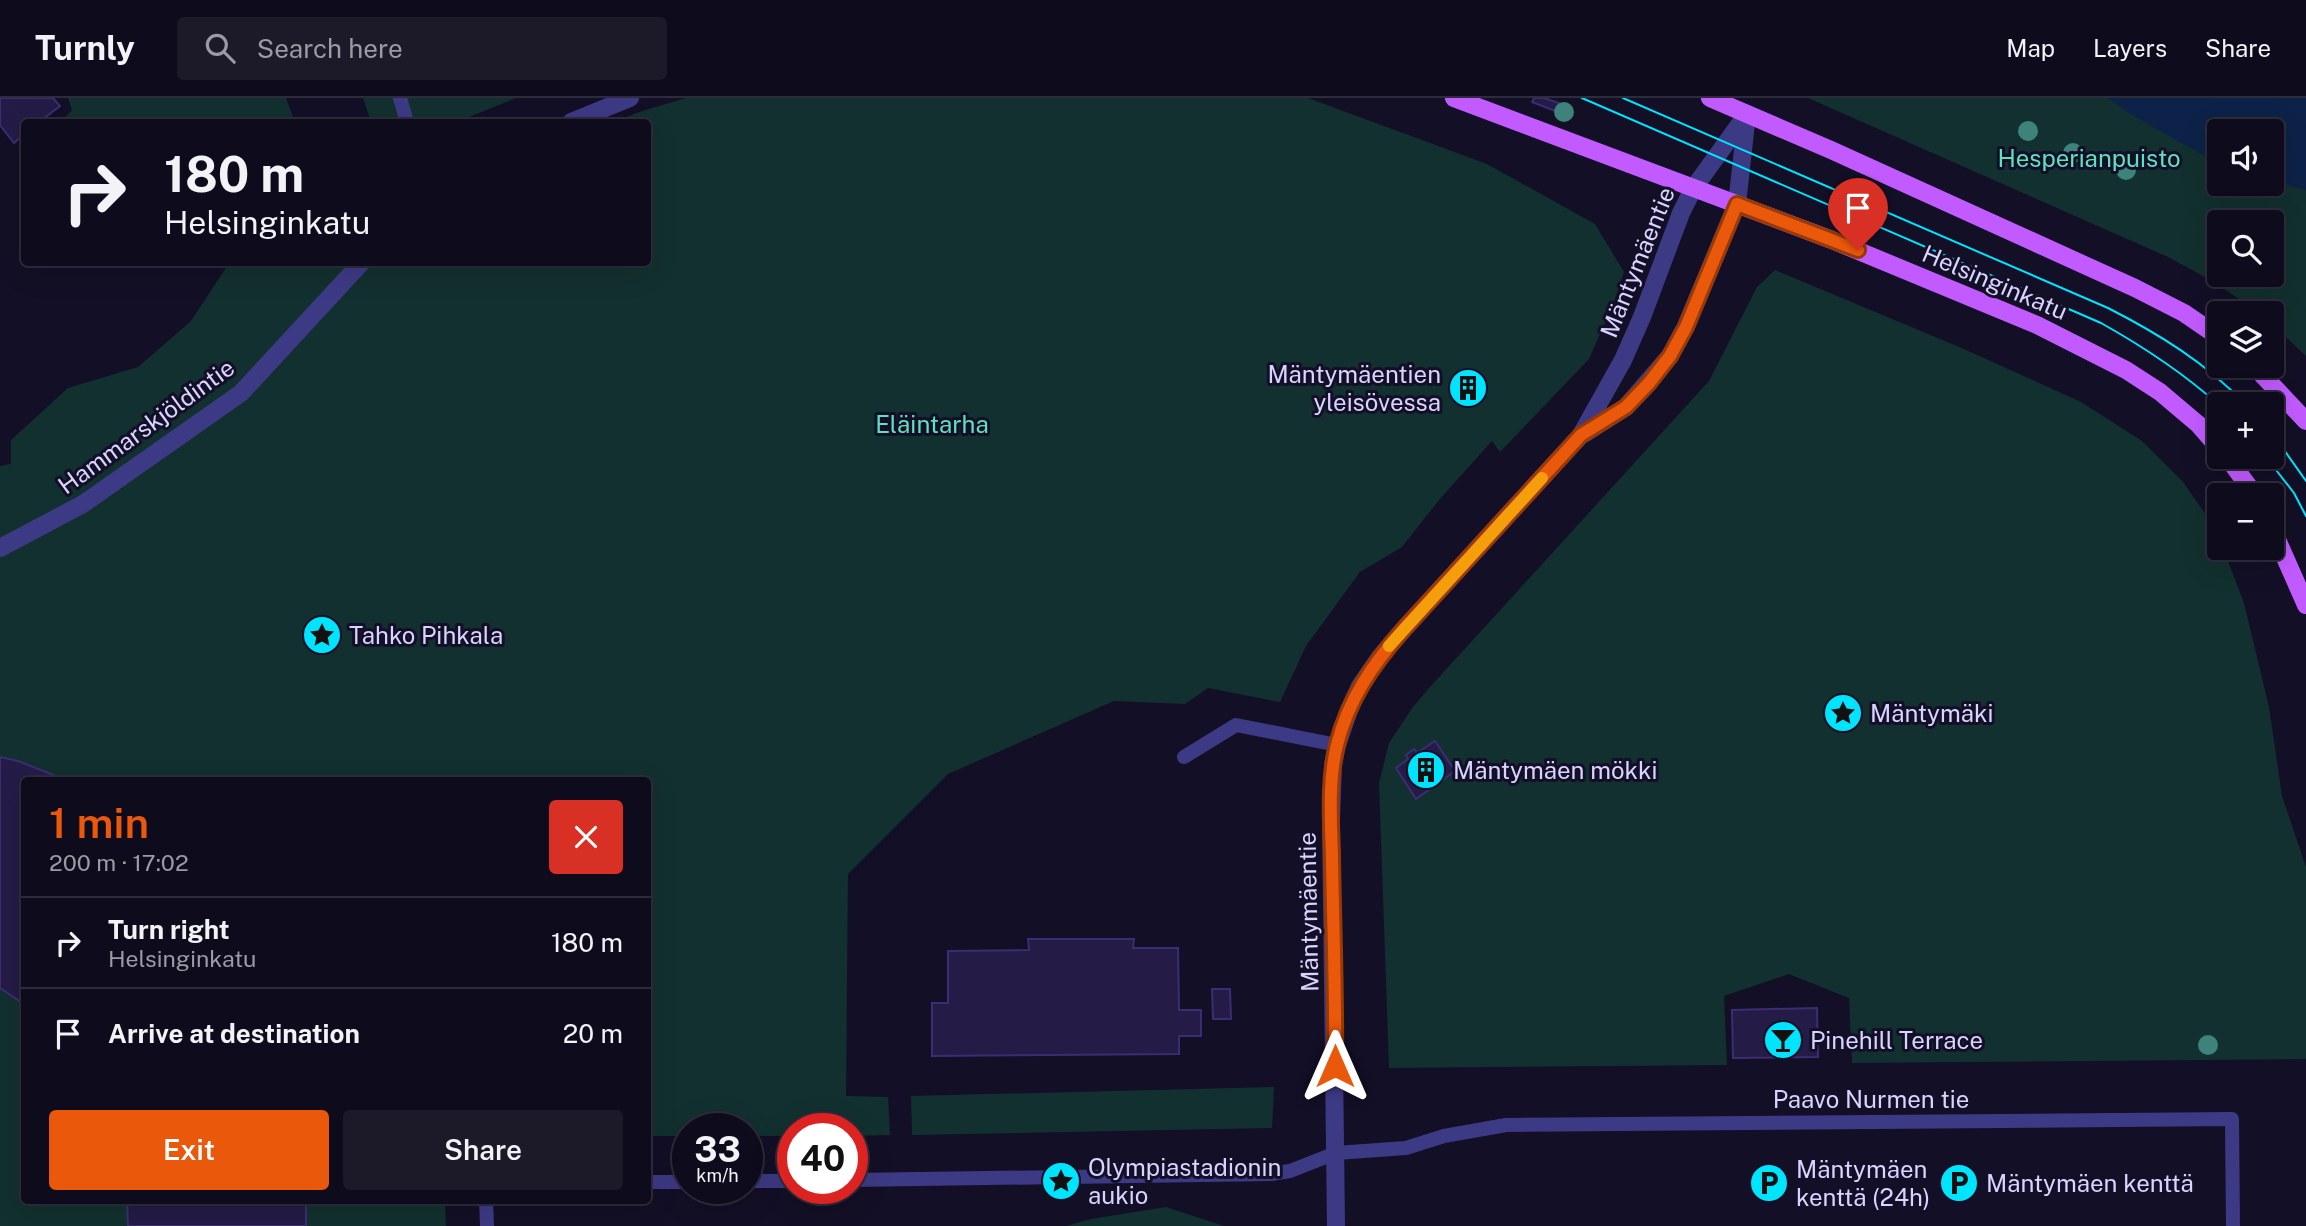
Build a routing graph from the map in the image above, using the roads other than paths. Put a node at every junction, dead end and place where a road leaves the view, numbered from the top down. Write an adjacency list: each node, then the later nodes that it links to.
1 (400, 98): 6 (lane)
2 (630, 98): 7 (street)
3 (1454, 98): 8 (main road, Helsinginkatu)
4 (1710, 98): 5 (main road, Helsinginkatu)
5 (1747, 114): 8 (street, Mäntymäentie); 9 (street, Mäntymäentie); 11 (main road, Helsinginkatu)
6 (406, 119)
7 (578, 119)
8 (1693, 189): 9 (main road, Helsinginkatu); 15 (street, Mäntymäentie)
9 (1737, 204): 14 (main road, Helsinginkatu); 15 (street, Mäntymäentie)
10 (358, 266): 16 (street, Hammarskjöldintie)
11 (2207, 329)
12 (2265, 378): 13 (main road)
13 (2306, 421)
14 (2207, 434)
15 (1581, 435): 19 (street, Mäntymäentie)
16 (0, 548)
17 (2284, 555): 18 (main road)
18 (2306, 605)
19 (1337, 745): 20 (lane); 21 (street, Mäntymäentie)
20 (1184, 757)
21 (1336, 1153): 22 (lane, Paavo Nurmen tie); 27 (street, Mäntymäentie); 28 (lane, Paavo Nurmen tie)
22 (868, 1180)
23 (651, 1182): 24 (lane)
24 (672, 1182)
25 (486, 1204): 26 (lane)
26 (487, 1226)
27 (1336, 1226)
28 (2233, 1226)

